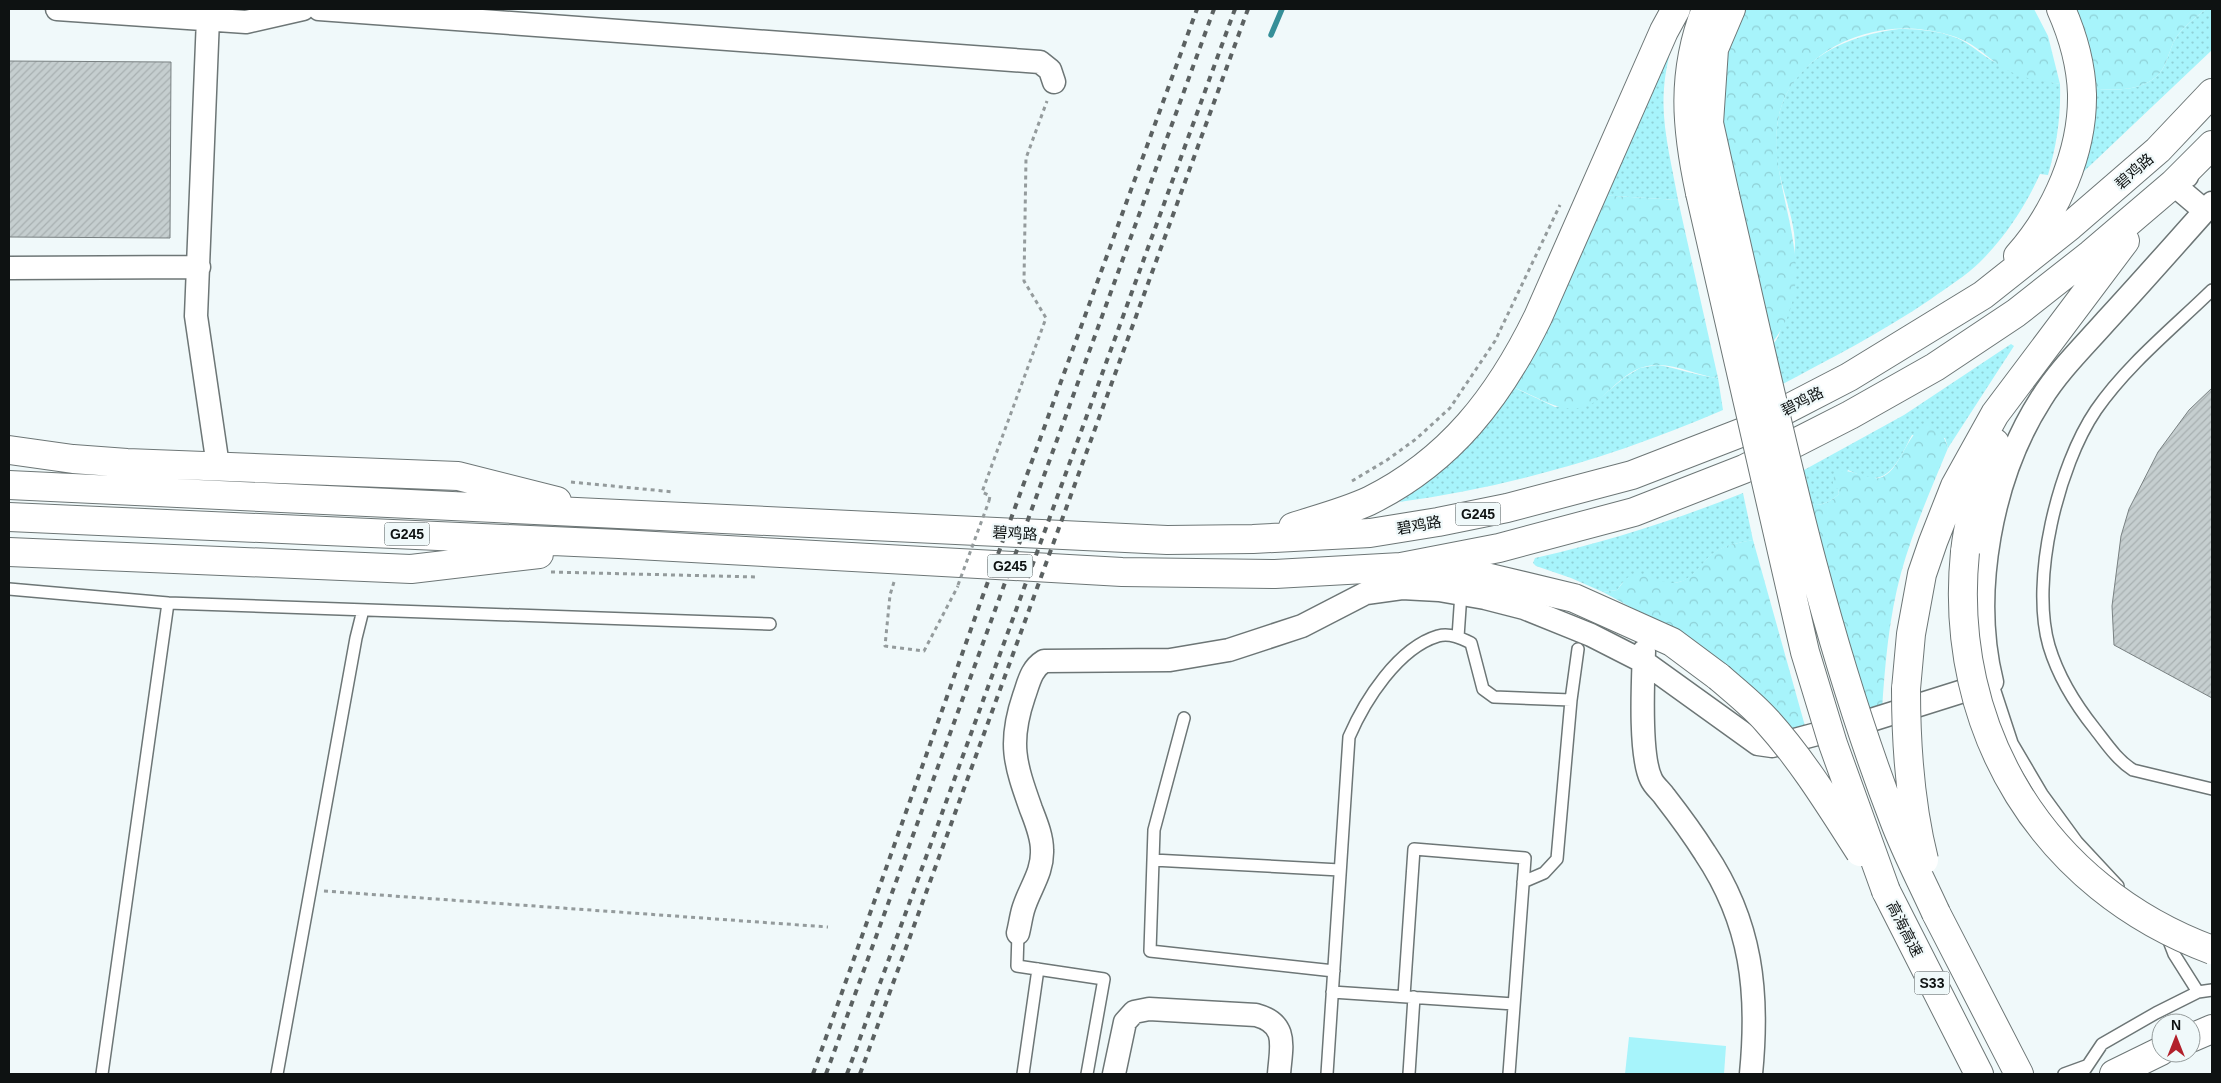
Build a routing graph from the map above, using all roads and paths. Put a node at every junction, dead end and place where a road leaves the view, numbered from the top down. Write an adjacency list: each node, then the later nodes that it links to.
1 (56, 9): 8 (street)
2 (303, 9): 8 (street)
3 (319, 9): 9 (street)
4 (1676, 9): 15 (highway)
5 (1706, 9): 14 (highway)
6 (1731, 9): 14 (highway)
7 (2061, 9): 20 (highway)
8 (208, 18): 17 (street)
9 (1054, 82): 32 (path, bridge)
10 (2212, 93): 20 (highway, 碧鸡路 / G245)
11 (2212, 145): 13 (highway, G245)
12 (2212, 163): 13 (street)
13 (2173, 184): 16 (street); 21 (highway); 31 (highway, G245)
14 (1712, 194): 52 (highway, bridge); 53 (highway, bridge)
15 (1572, 206): 24 (path); 28 (highway)
16 (2209, 207): 42 (street)
17 (199, 267): 18 (street); 23 (street)
18 (9, 268)
19 (2212, 290): 47 (lane)
20 (1983, 295): 28 (highway, 碧鸡路 / G245)
21 (2043, 350): 53 (highway, bridge); 56 (highway, bridge)
22 (9, 450): 23 (highway)
23 (218, 466): 26 (highway)
24 (1348, 484)
25 (9, 485): 26 (highway, G245)
26 (620, 516): 28 (highway, 碧鸡路 / G245)
27 (9, 517): 29 (highway, G245)
28 (1249, 539)
29 (619, 544): 30 (highway); 31 (highway, G245)
30 (9, 552)
31 (1401, 567): 38 (highway)
32 (895, 578)
33 (9, 589): 35 (lane)
34 (1461, 593): 39 (lane); 41 (street); 55 (street)
35 (168, 603): 36 (lane); 66 (lane)
36 (363, 610): 37 (lane); 51 (lane)
37 (770, 624)
38 (1645, 630): 41 (street); 52 (highway, bridge)
39 (1458, 637): 43 (lane); 49 (lane)
40 (1578, 649): 43 (lane)
41 (1644, 662): 46 (street); 75 (street)
42 (1992, 682): 45 (street); 61 (lane)
43 (1571, 700): 50 (lane)
44 (1184, 718): 48 (lane)
45 (1868, 721)
46 (1818, 734)
47 (2212, 789)
48 (1153, 860): 49 (lane); 58 (lane)
49 (1340, 870): 58 (lane)
50 (1523, 882): 62 (lane); 63 (lane)
51 (310, 890): 54 (path); 67 (lane)
52 (1886, 891): 76 (highway, 高海高速 / S33)
53 (1936, 913): 77 (highway, S33)
54 (828, 927)
55 (1018, 933): 57 (lane)
56 (2212, 950)
57 (1038, 969): 68 (lane); 69 (lane)
58 (1334, 971): 60 (lane)
59 (2212, 990): 61 (lane)
60 (1332, 992): 62 (lane); 72 (lane)
61 (2198, 992): 65 (lane)
62 (1409, 997): 63 (lane); 73 (lane)
63 (1514, 1004): 74 (lane)
64 (2151, 1056): 79 (highway)
65 (2084, 1070): 78 (lane)
66 (102, 1074)
67 (277, 1074)
68 (1023, 1074)
69 (1087, 1074)
70 (1114, 1074): 71 (street)
71 (1279, 1074)
72 (1327, 1074)
73 (1409, 1074)
74 (1509, 1074)
75 (1751, 1074)
76 (1979, 1074)
77 (2019, 1074)
78 (2064, 1074)
79 (2114, 1074)

